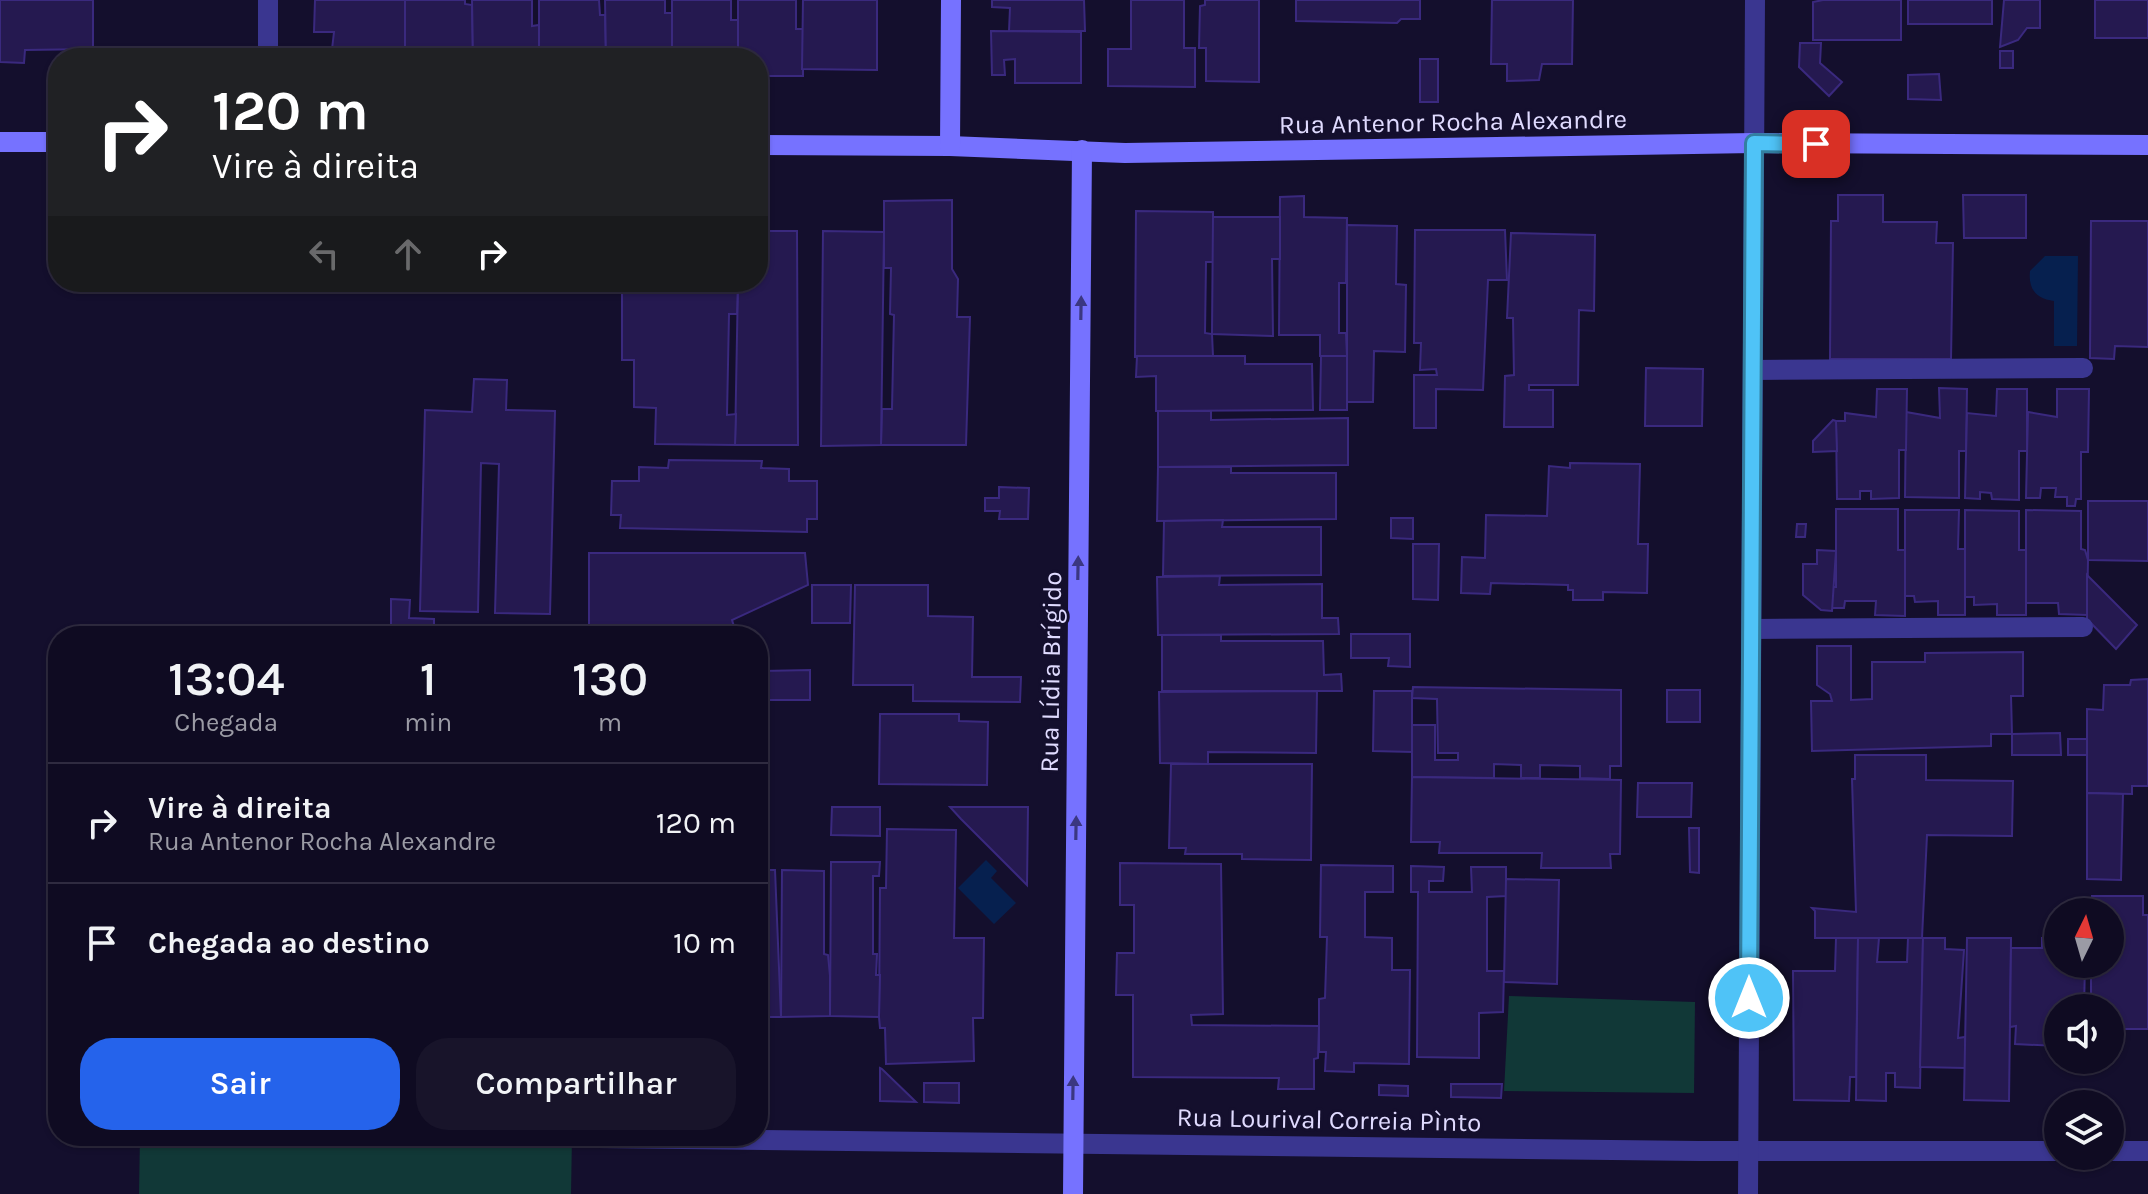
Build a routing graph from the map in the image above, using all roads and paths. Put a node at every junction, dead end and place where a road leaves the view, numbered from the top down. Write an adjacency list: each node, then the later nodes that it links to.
1 (268, 0): 4 (street)
2 (951, 0): 10 (street)
3 (1755, 0): 7 (street)
4 (268, 48)
5 (0, 142): 6 (street)
6 (48, 142)
7 (1754, 143): 9 (street, Rua Antenor Rocha Alexandre); 11 (street, Rua Antenor Rocha Alexandre); 13 (street)
8 (768, 145): 10 (street, Rua Antenor Rocha Alexandre)
9 (2148, 145)
10 (950, 146): 11 (street, Rua Antenor Rocha Alexandre)
11 (1082, 150): 17 (street, Rua Lídia Brígido, one-way to 11)
12 (2083, 368): 13 (street)
13 (1753, 370): 15 (street)
14 (2083, 627): 15 (street)
15 (1752, 629): 21 (street)
16 (768, 1140): 17 (street, Rua Lourival Correia Pìnto)
17 (1073, 1143): 21 (street, Rua Lourival Correia Pìnto); 22 (street, Rua Lídia Brígido)
18 (2044, 1151): 21 (street, Rua Lourival Correia Pìnto)
19 (2124, 1151): 20 (street)
20 (2148, 1151)
21 (1748, 1152): 23 (street)
22 (1073, 1194)
23 (1748, 1194)

